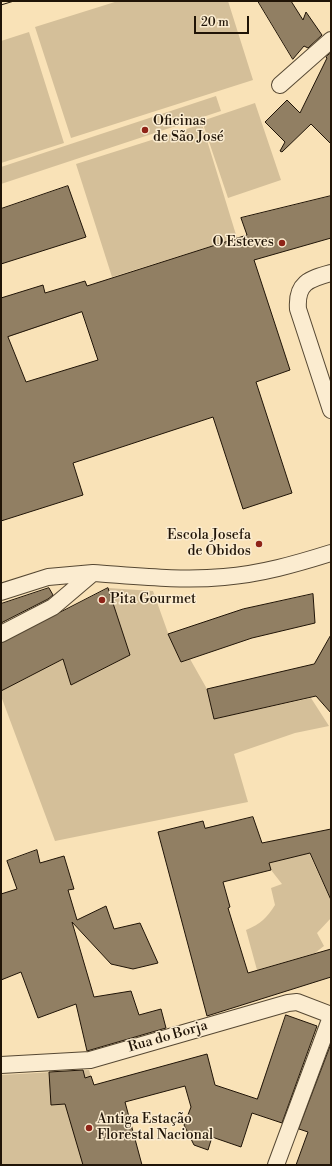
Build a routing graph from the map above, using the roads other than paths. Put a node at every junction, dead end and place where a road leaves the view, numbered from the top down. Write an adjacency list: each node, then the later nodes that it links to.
1 (331, 40): 2 (street)
2 (280, 85)
3 (331, 272): 4 (street)
4 (331, 410)
5 (331, 553): 6 (street)
6 (94, 573): 7 (street); 8 (street)
7 (1, 592)
8 (1, 634)
9 (331, 1016): 10 (street, Rua do Borja); 11 (street)
10 (1, 1065)
11 (276, 1165)

